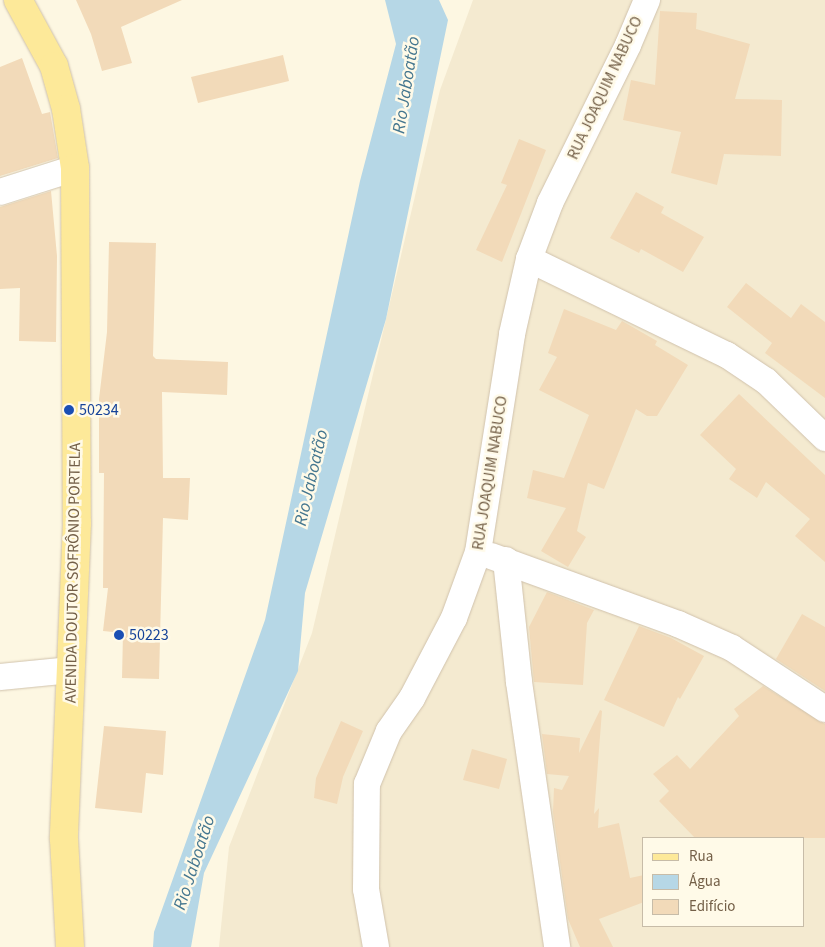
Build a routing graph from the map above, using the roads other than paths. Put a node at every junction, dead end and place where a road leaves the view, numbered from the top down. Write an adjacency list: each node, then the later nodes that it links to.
1 (18, 0): 3 (main road, AVENIDA DOUTOR SOFRÔNIO PORTELA)
2 (646, 0): 5 (street, RUA JOAQUIM NABUCO)
3 (75, 168): 4 (street); 9 (main road, AVENIDA DOUTOR SOFRÔNIO PORTELA)
4 (0, 192)
5 (529, 260): 6 (street); 7 (street, RUA JOAQUIM NABUCO)
6 (825, 438)
7 (478, 552): 8 (street); 13 (street, RUA JOAQUIM NABUCO)
8 (506, 560): 11 (street); 14 (street)
9 (71, 670): 10 (street); 12 (main road, AVENIDA DOUTOR SOFRÔNIO PORTELA)
10 (0, 678)
11 (825, 709)
12 (70, 947)
13 (376, 947)
14 (557, 947)

